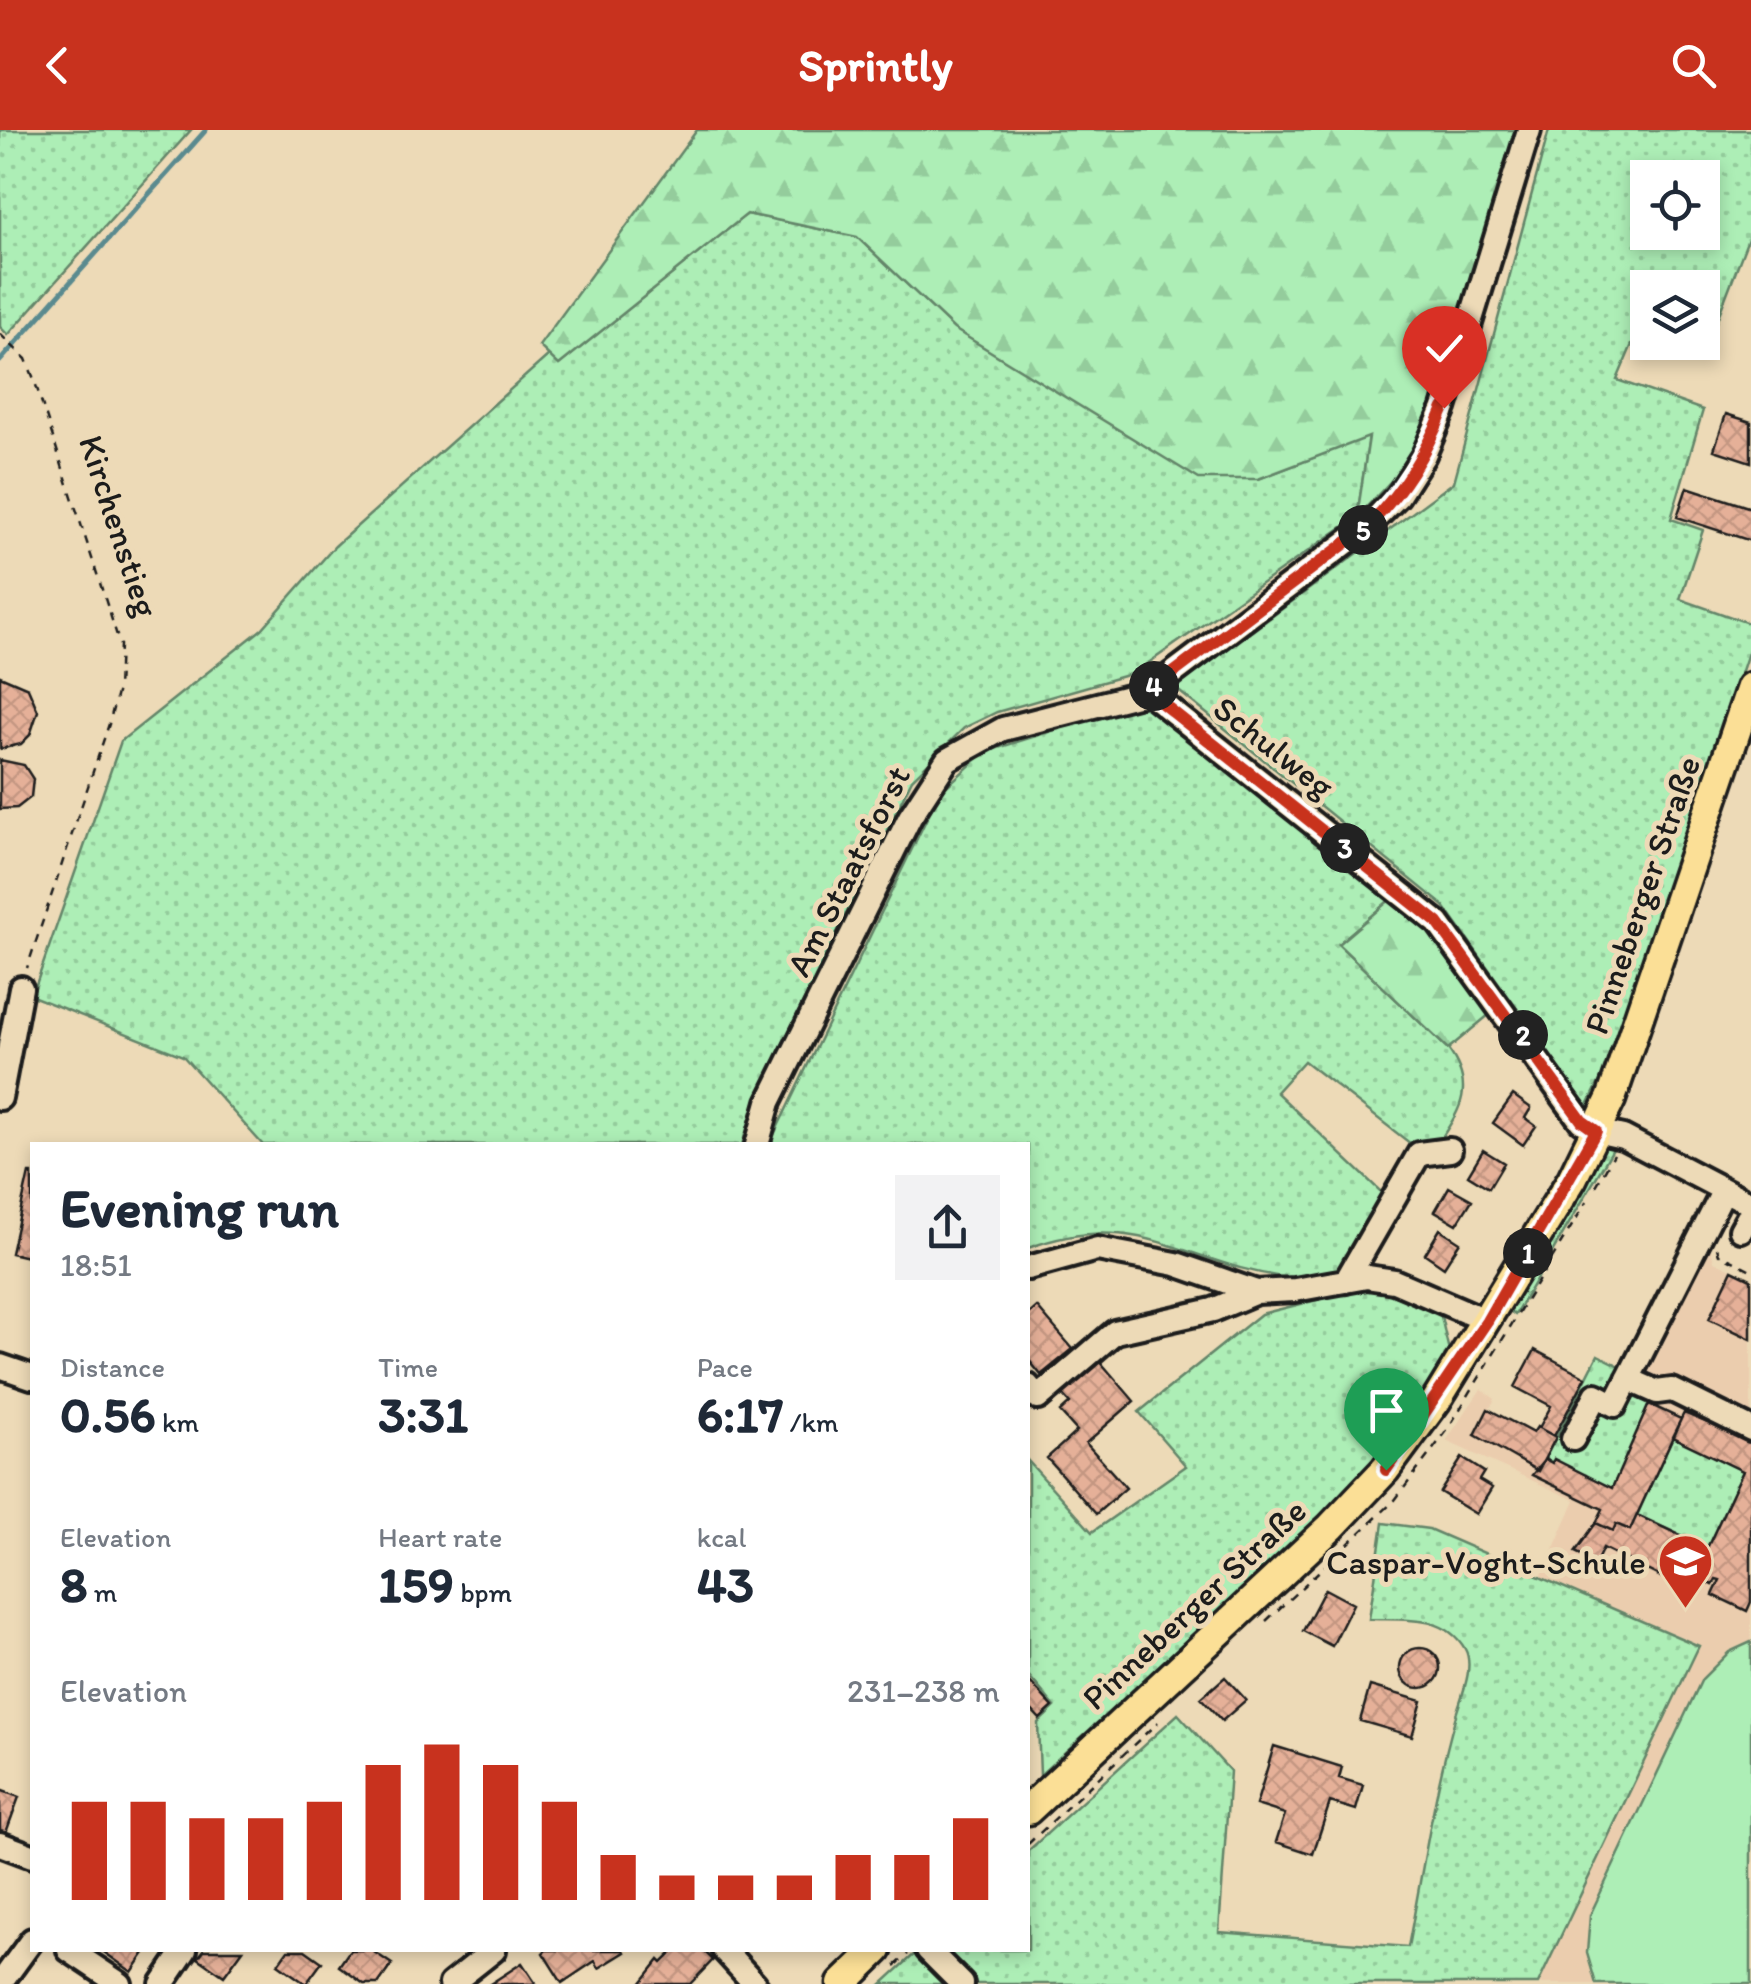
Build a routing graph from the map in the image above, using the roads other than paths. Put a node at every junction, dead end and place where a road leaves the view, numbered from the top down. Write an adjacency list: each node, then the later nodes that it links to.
1 (1528, 130): 3 (street, Am Staatsforst)
2 (1751, 687): 6 (main road, Pinneberger Straße)
3 (1148, 692): 6 (street, Schulweg); 7 (street, Am Staatsforst)
4 (21, 988): 5 (street)
5 (0, 1098)
6 (1596, 1131): 9 (street, Schulweg); 14 (main road, Pinneberger Straße)
7 (757, 1142)
8 (1450, 1150): 12 (street)
9 (1724, 1190): 10 (street, Schulweg); 17 (street)
10 (1751, 1204)
11 (1030, 1267): 13 (street)
12 (1346, 1282): 13 (street); 14 (street)
13 (1256, 1292): 18 (street)
14 (1487, 1321): 21 (main road, Pinneberger Straße)
15 (0, 1366): 16 (street)
16 (30, 1377)
17 (1628, 1380): 19 (street); 20 (street)
18 (1030, 1388)
19 (1751, 1429)
20 (1573, 1439)
21 (1030, 1808)
22 (0, 1844): 23 (street)
23 (30, 1855)
24 (30, 1941): 31 (street)
25 (73, 1952): 33 (street)
26 (184, 1952): 34 (street)
27 (491, 1952): 35 (street)
28 (726, 1952): 36 (street)
29 (875, 1952): 37 (main road)
30 (930, 1952): 38 (street)
31 (9, 1957): 32 (street)
32 (0, 1984)
33 (120, 1984)
34 (162, 1984)
35 (451, 1984)
36 (755, 1984)
37 (842, 1984)
38 (962, 1984)

